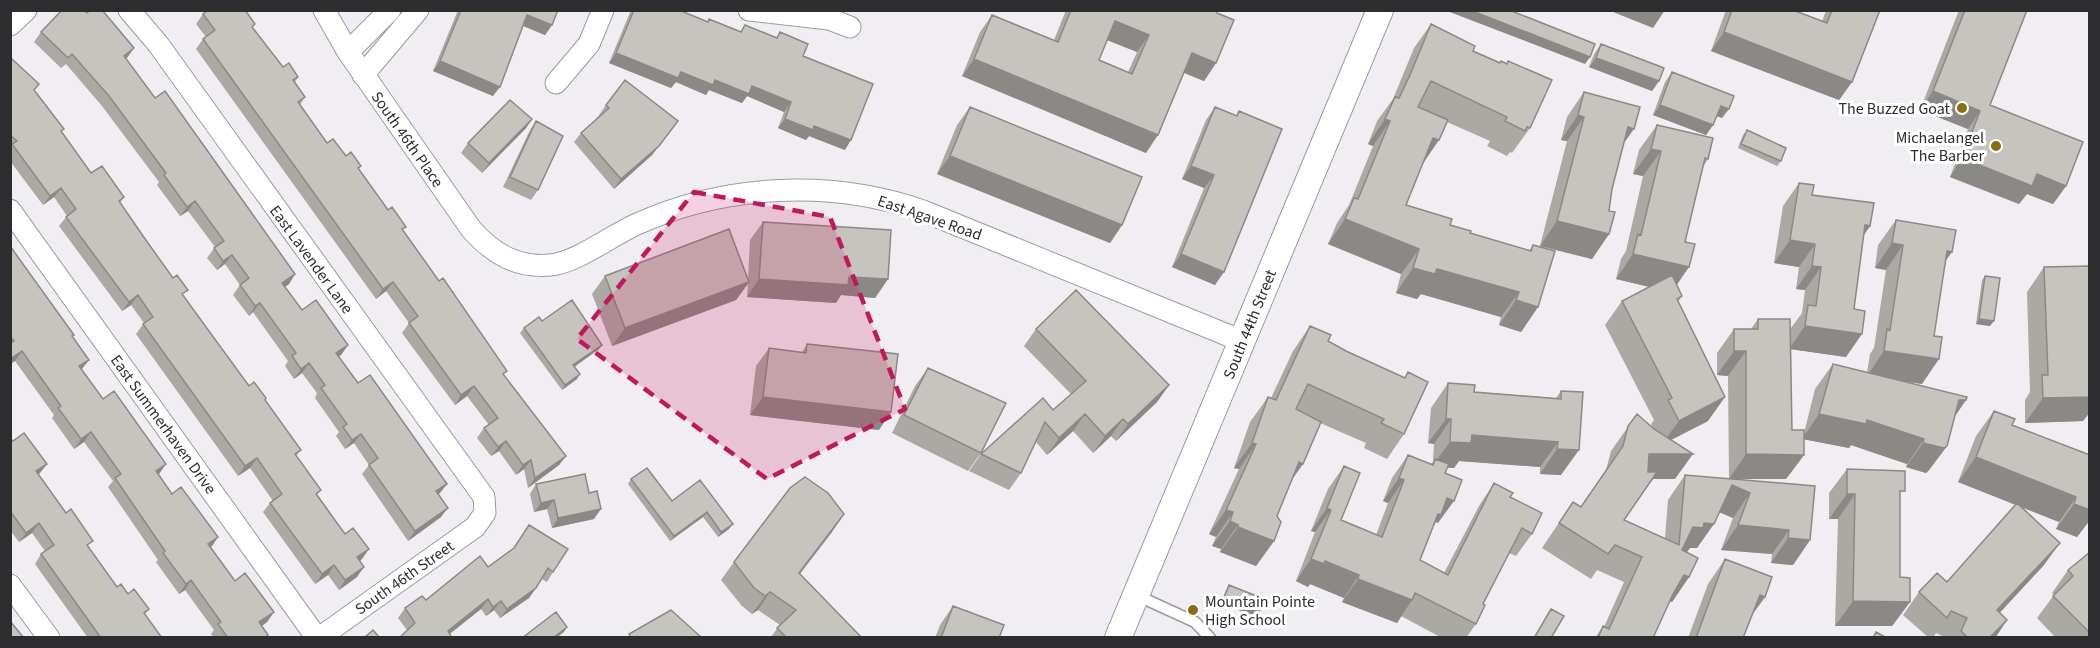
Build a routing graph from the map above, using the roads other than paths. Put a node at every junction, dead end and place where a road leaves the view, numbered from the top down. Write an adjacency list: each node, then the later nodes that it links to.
1 (26, 10): 9 (street)
2 (129, 10): 17 (street, East Lavender Lane)
3 (324, 10): 11 (street, South 46th Place)
4 (390, 10): 11 (street)
5 (418, 10): 12 (street)
6 (603, 10): 13 (street)
7 (749, 10): 10 (street)
8 (1380, 10): 16 (street, South 44th Street)
9 (10, 25)
10 (850, 27)
11 (348, 52): 12 (street, South 46th Place)
12 (363, 75): 15 (street, South 46th Place)
13 (556, 83)
14 (10, 210): 21 (street, East Summerhaven Drive)
15 (505, 258): 16 (street, East Agave Road)
16 (1242, 341): 19 (street, South 44th Street)
17 (485, 513): 21 (street, South 46th Street)
18 (10, 585): 20 (street)
19 (1135, 595): 22 (street, South 44th Street); 23 (lane)
20 (49, 638)
21 (318, 638)
22 (1118, 638)
23 (1210, 638)

